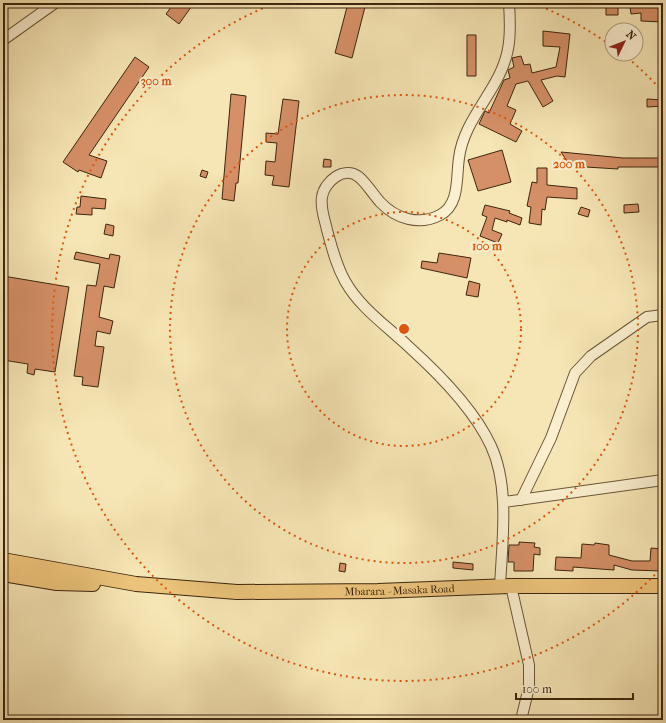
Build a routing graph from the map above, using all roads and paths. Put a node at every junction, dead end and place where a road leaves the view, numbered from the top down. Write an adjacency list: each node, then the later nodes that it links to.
1 (54, 3): 3 (street)
2 (509, 3): 7 (street)
3 (3, 40)
4 (663, 315): 6 (street)
5 (663, 480): 6 (street)
6 (521, 500): 7 (street)
7 (504, 502): 11 (street)
8 (3, 560): 10 (highway, Mbarara - Masaka Road)
9 (3, 574): 10 (highway, Mbarara - Masaka Road)
10 (136, 584): 11 (highway, Mbarara - Masaka Road)
11 (506, 586): 12 (highway, Mbarara - Masaka Road); 13 (street)
12 (663, 586)
13 (521, 720)

